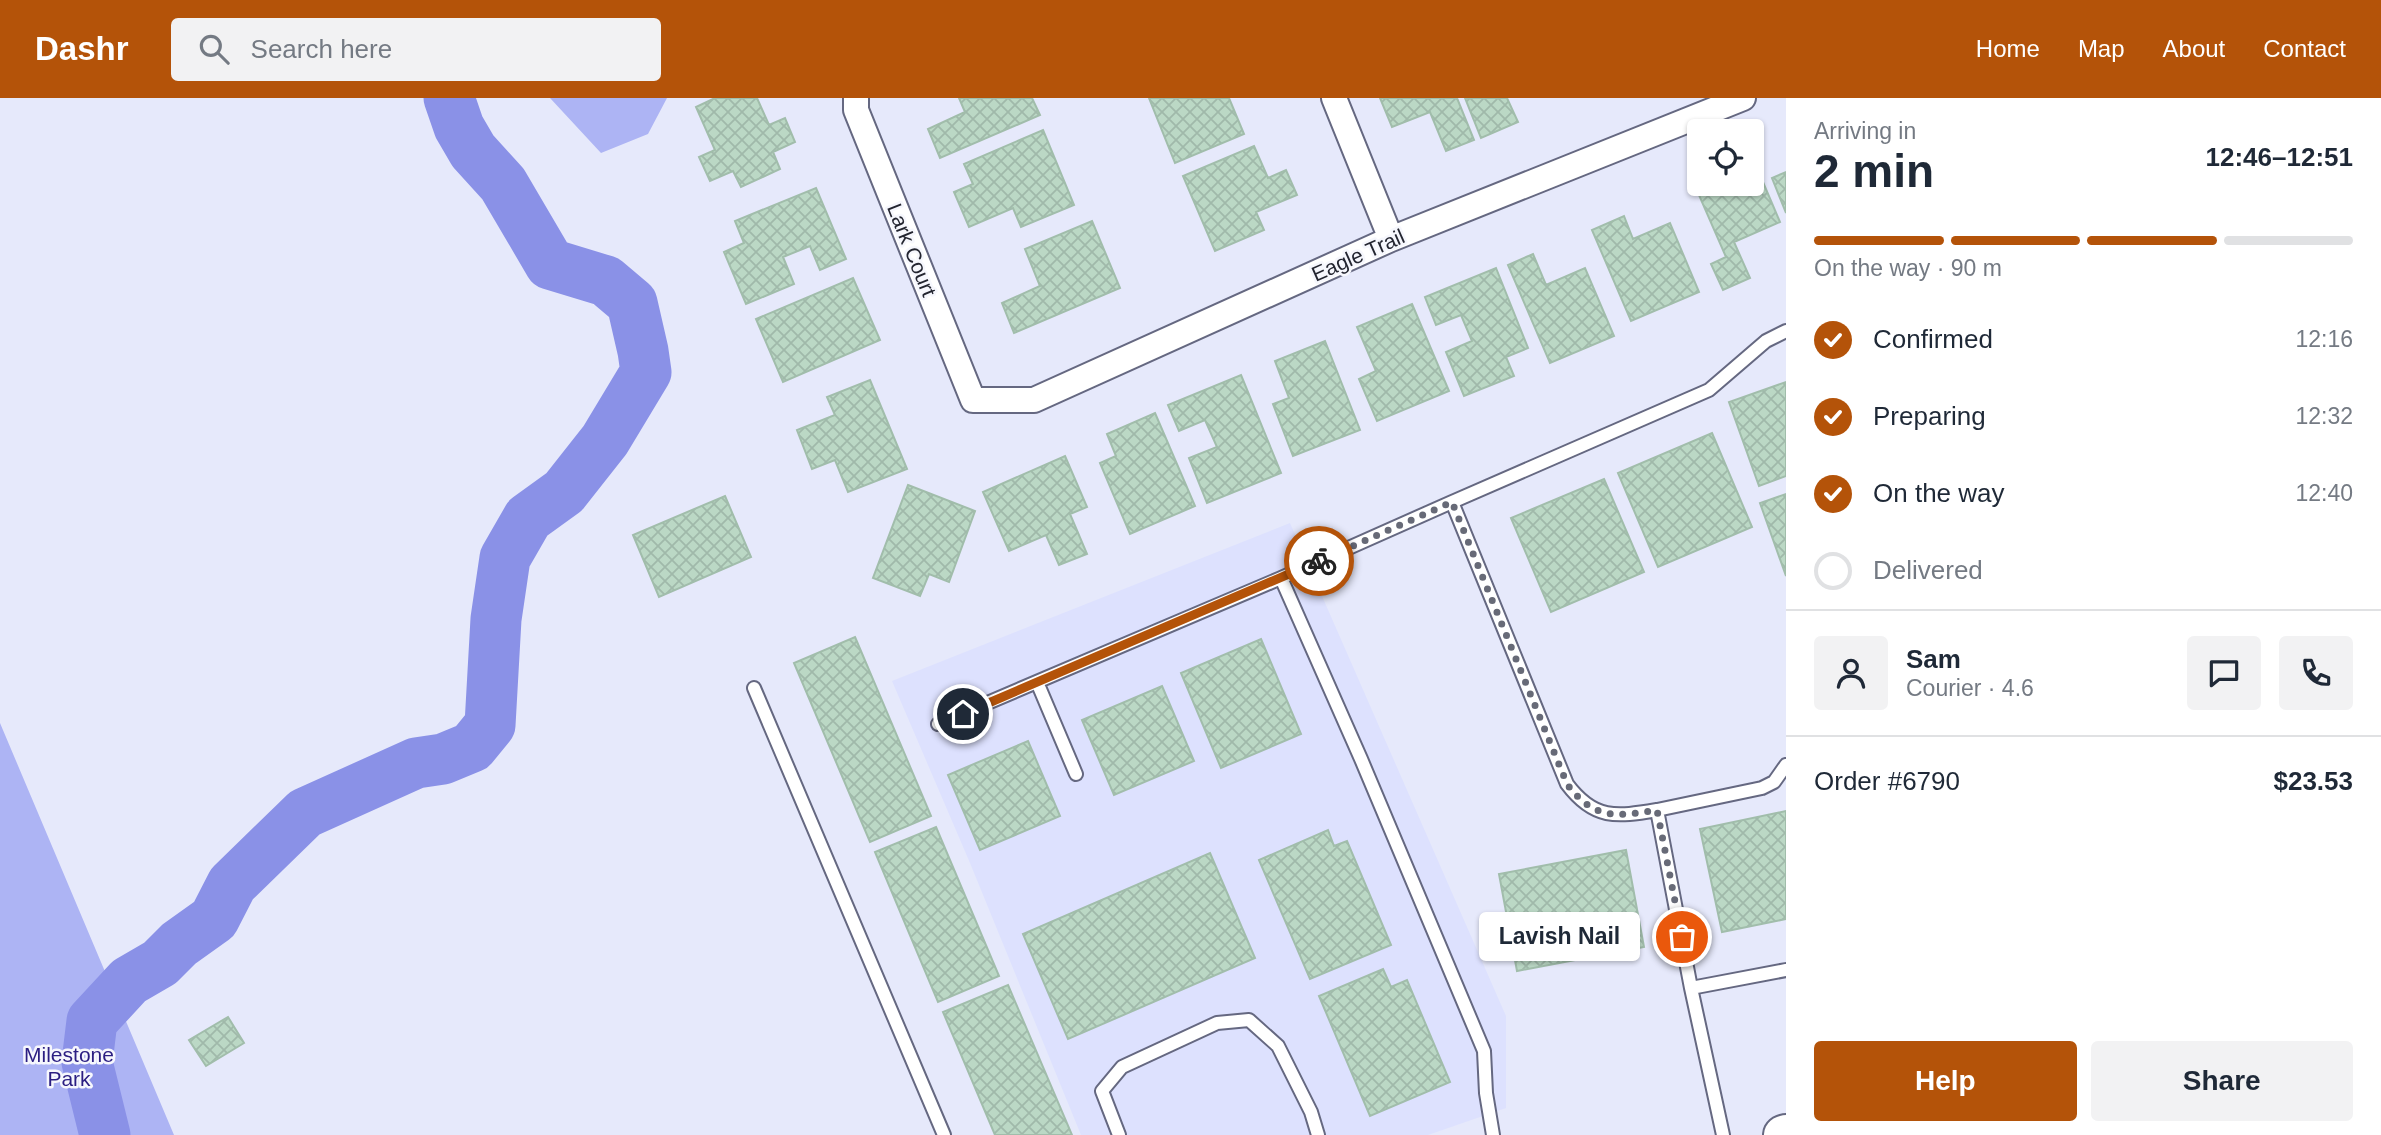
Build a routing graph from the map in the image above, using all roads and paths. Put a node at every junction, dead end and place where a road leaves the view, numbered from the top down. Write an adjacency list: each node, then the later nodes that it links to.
1 (856, 98): 6 (street, Lark Court)
2 (1334, 98): 4 (street)
3 (1743, 98): 4 (street, Eagle Trail)
4 (1391, 239): 6 (street, Eagle Trail)
5 (1786, 331): 7 (lane)
6 (973, 400)
7 (1452, 502): 8 (lane); 14 (lane)
8 (1281, 578): 9 (lane); 20 (lane)
9 (1037, 682): 11 (lane); 13 (lane)
10 (754, 688): 17 (lane)
11 (938, 724)
12 (1786, 765): 14 (lane)
13 (1076, 774)
14 (1657, 810): 16 (lane)
15 (1786, 970): 16 (lane)
16 (1692, 988): 21 (lane)
17 (944, 1135)
18 (1119, 1135): 19 (lane)
19 (1318, 1135)
20 (1493, 1135)
21 (1723, 1135)

